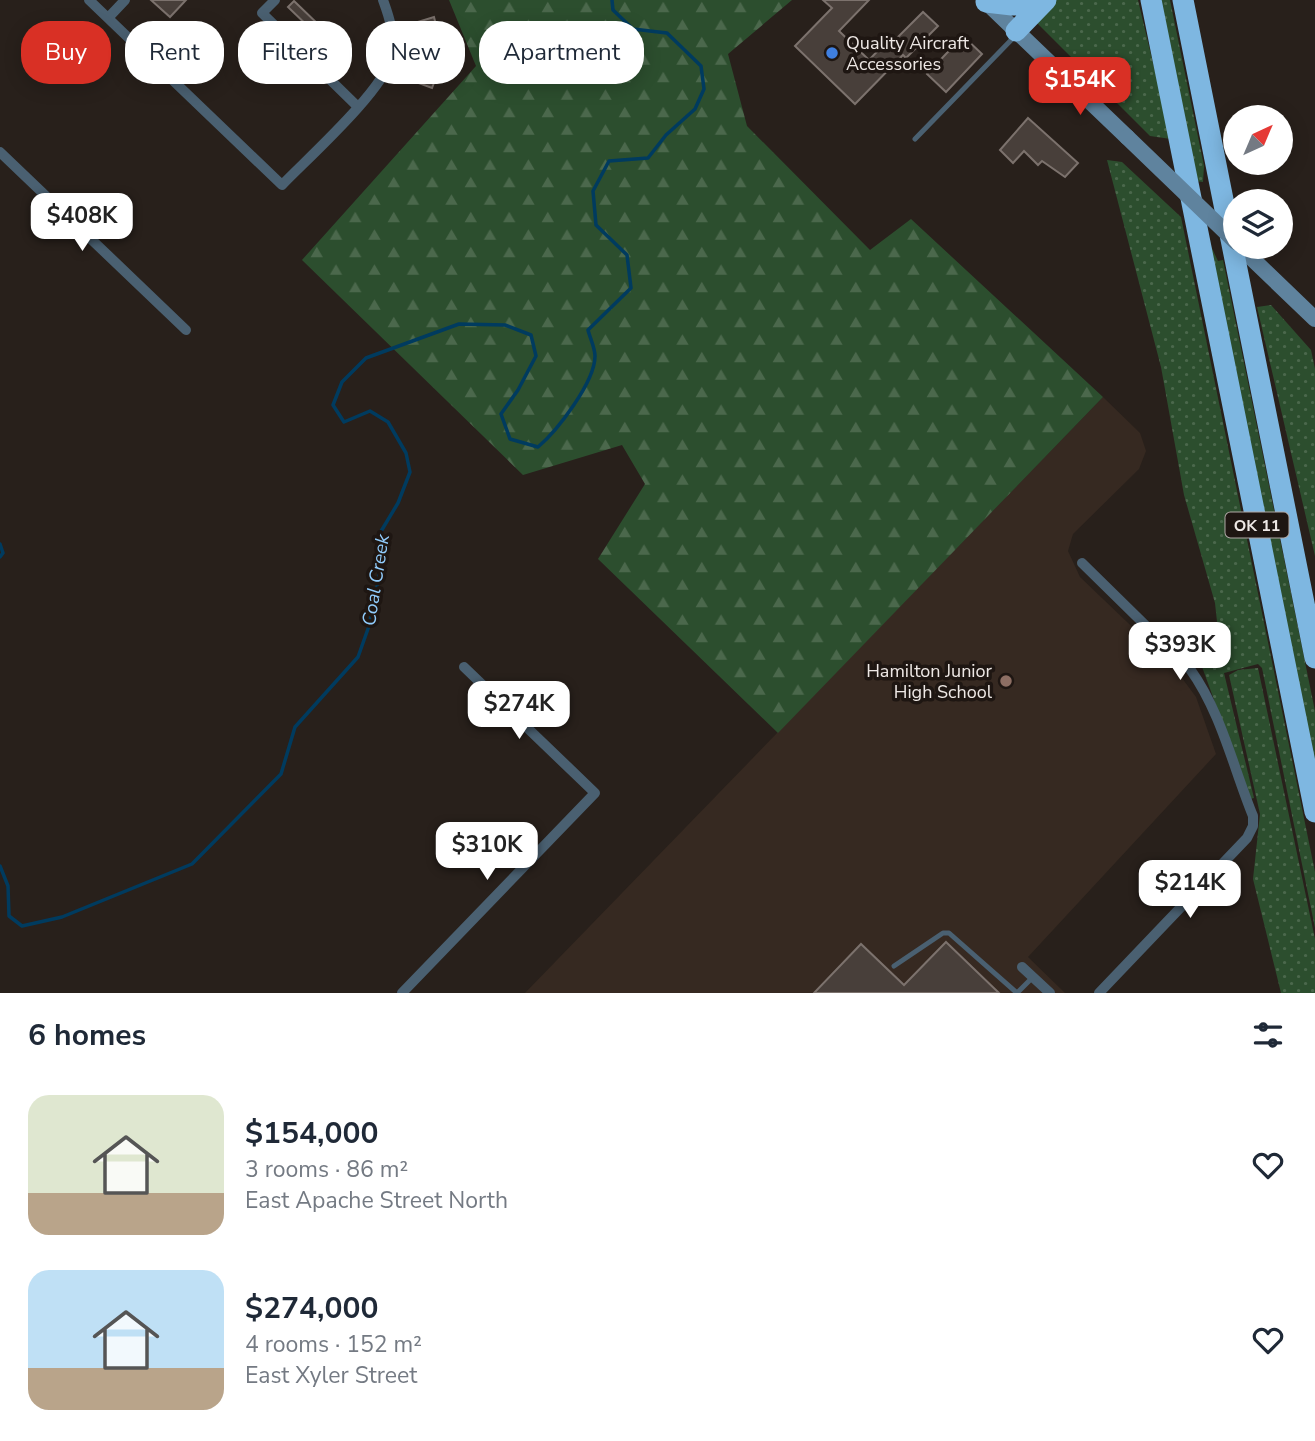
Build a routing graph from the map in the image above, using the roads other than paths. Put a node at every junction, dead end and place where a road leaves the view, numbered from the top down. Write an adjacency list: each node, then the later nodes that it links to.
1 (89, 0): 9 (street)
2 (125, 0): 9 (street)
3 (275, 0): 11 (street)
4 (383, 0): 11 (street)
5 (1151, 0): 23 (highway, OK 11)
6 (1183, 0): 18 (highway, OK 11)
7 (985, 1): 8 (highway); 10 (main road)
8 (1044, 1): 10 (highway)
9 (108, 18): 11 (street)
10 (1017, 31): 12 (lane); 14 (main road, bridge)
11 (358, 106)
12 (915, 139)
13 (1, 156): 17 (street)
14 (1223, 229)
15 (1253, 259): 16 (main road)
16 (1315, 319)
17 (186, 330)
18 (1292, 541): 20 (highway); 21 (highway, OK 11)
19 (1082, 563): 30 (street)
20 (1315, 612)
21 (1315, 658)
22 (464, 667): 27 (street)
23 (1315, 812)
24 (894, 966): 28 (lane)
25 (1022, 967): 26 (street)
26 (1033, 977): 28 (lane); 29 (street)
27 (402, 993)
28 (1017, 993)
29 (1050, 993)
30 (1099, 993)

